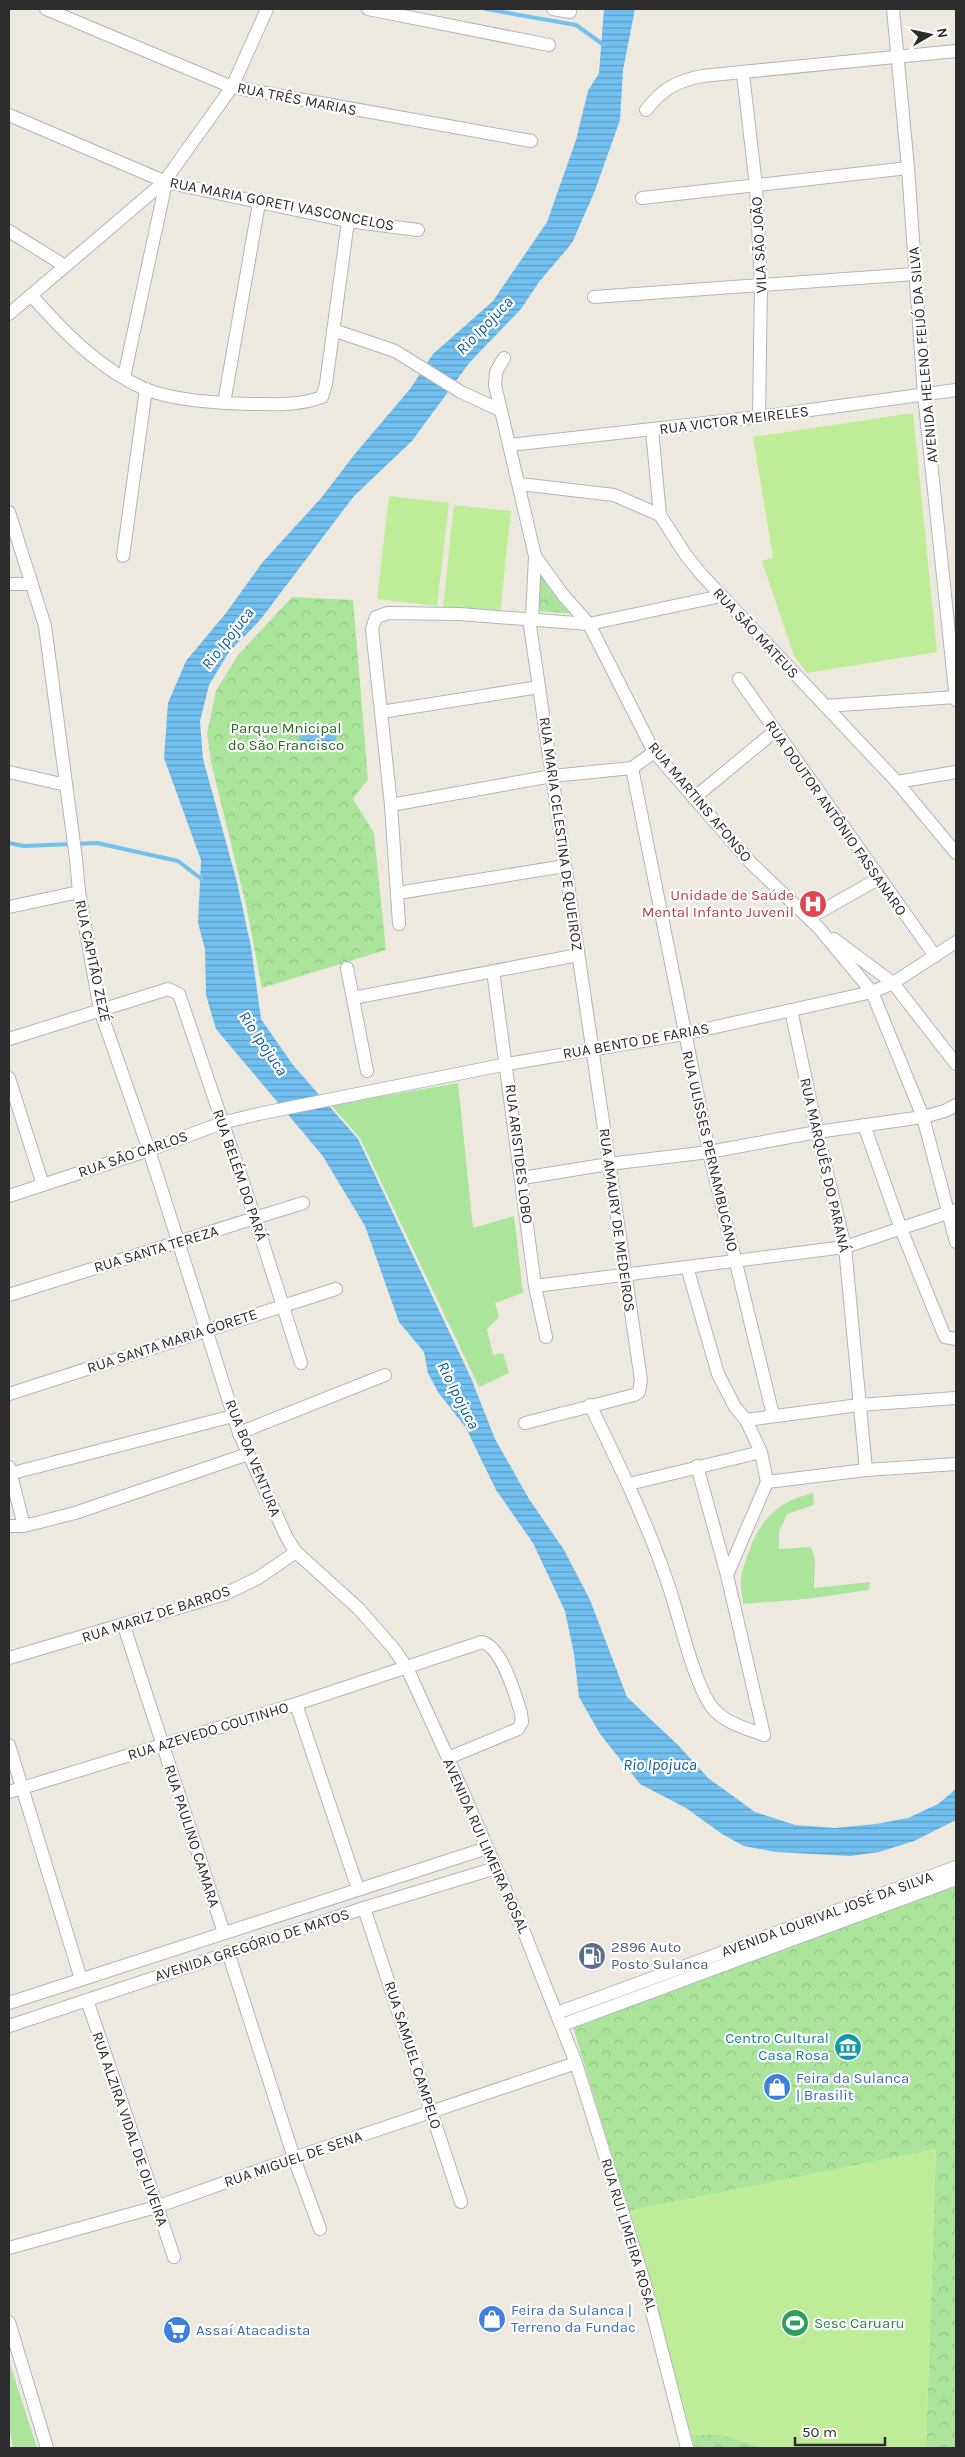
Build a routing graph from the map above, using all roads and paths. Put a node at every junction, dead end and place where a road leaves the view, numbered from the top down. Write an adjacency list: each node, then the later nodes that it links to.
1 (46, 9): 11 (street, RUA TRÊS MARIAS)
2 (267, 9): 11 (street)
3 (368, 9): 7 (street)
4 (553, 9): 6 (street)
5 (893, 9): 9 (street, AVENIDA HELENO FEIJÓ DA SILVA)
6 (570, 12)
7 (549, 45)
8 (956, 51): 9 (street)
9 (897, 57): 10 (street); 15 (street, AVENIDA HELENO FEIJÓ DA SILVA)
10 (743, 74): 12 (street); 17 (street, VILA SÃO JOÃO)
11 (232, 87): 14 (street, RUA TRÊS MARIAS); 16 (street)
12 (646, 110)
13 (9, 114): 16 (street, RUA MARIA GORETI VASCONCELOS)
14 (531, 142)
15 (908, 168): 17 (street); 24 (street, AVENIDA HELENO FEIJÓ DA SILVA)
16 (165, 182): 19 (street, RUA MARIA GORETI VASCONCELOS); 23 (street); 31 (street)
17 (756, 186): 18 (street); 25 (street, VILA SÃO JOÃO)
18 (642, 198)
19 (258, 203): 20 (street, RUA MARIA GORETI VASCONCELOS); 35 (street)
20 (348, 221): 21 (street, RUA MARIA GORETI VASCONCELOS); 29 (street)
21 (418, 230)
22 (9, 231): 23 (street)
23 (65, 266): 26 (street)
24 (916, 274): 25 (street); 34 (street, AVENIDA HELENO FEIJÓ DA SILVA)
25 (761, 285): 27 (street); 37 (street, VILA SÃO JOÃO)
26 (31, 295): 28 (street); 31 (street)
27 (594, 297)
28 (9, 314)
29 (333, 330): 35 (street); 36 (street)
30 (504, 358): 36 (street, RUA MARTINS AFONSO)
31 (124, 377): 32 (street)
32 (146, 389): 35 (street); 43 (street)
33 (956, 390): 34 (street, RUA VICTOR MEIRELES)
34 (924, 395): 37 (street, RUA VICTOR MEIRELES); 50 (street, AVENIDA HELENO FEIJÓ DA SILVA)
35 (224, 403)
36 (500, 410): 39 (street, RUA MARTINS AFONSO)
37 (759, 417): 38 (street, RUA VICTOR MEIRELES)
38 (652, 430): 39 (street, RUA VICTOR MEIRELES); 42 (street)
39 (510, 445): 40 (street, RUA MARTINS AFONSO)
40 (520, 484): 42 (street); 44 (street, RUA MARTINS AFONSO)
41 (9, 512): 46 (street, RUA CAPITÃO ZEZÉ)
42 (660, 515): 47 (street, RUA SÃO MATEUS)
43 (123, 556)
44 (535, 556): 48 (street, RUA MARIA CELESTINA DE QUEIROZ); 49 (street, RUA MARTINS AFONSO)
45 (9, 584): 46 (street)
46 (32, 584): 63 (street, RUA CAPITÃO ZEZÉ)
47 (720, 596): 49 (street); 54 (street, RUA SÃO MATEUS)
48 (531, 619): 49 (street); 52 (street, RUA MARIA CELESTINA DE QUEIROZ); 55 (street)
49 (589, 624): 57 (street, RUA MARTINS AFONSO)
50 (953, 624): 53 (street, AVENIDA HELENO FEIJÓ DA SILVA)
51 (739, 679): 56 (street, RUA DOUTOR ANTÔNIO FASSANARO)
52 (539, 687): 55 (street); 61 (street, RUA MARIA CELESTINA DE QUEIROZ)
53 (956, 699): 54 (street)
54 (825, 706): 62 (street, RUA SÃO MATEUS)
55 (381, 712): 65 (street)
56 (775, 731): 64 (street); 68 (street, RUA DOUTOR ANTÔNIO FASSANARO)
57 (654, 752): 58 (street); 64 (street, RUA MARTINS AFONSO)
58 (632, 768): 61 (street); 84 (street, RUA ULISSES PERNAMBUCANO)
59 (9, 772): 63 (street)
60 (956, 772): 62 (street)
61 (552, 776): 65 (street); 67 (street, RUA MARIA CELESTINA DE QUEIROZ)
62 (897, 782): 66 (street, RUA SÃO MATEUS)
63 (66, 785): 69 (street, RUA CAPITÃO ZEZÉ)
64 (694, 798): 72 (street, RUA MARTINS AFONSO)
65 (391, 806): 70 (street)
66 (956, 853)
67 (565, 866): 70 (street); 75 (street, RUA MARIA CELESTINA DE QUEIROZ)
68 (878, 879): 72 (street); 76 (street, RUA DOUTOR ANTÔNIO FASSANARO)
69 (79, 892): 71 (street); 82 (street, RUA CAPITÃO ZEZÉ)
70 (398, 894): 73 (street)
71 (9, 907)
72 (814, 922): 79 (street, RUA MARTINS AFONSO); 80 (street, RUA MARTINS AFONSO)
73 (399, 924)
74 (956, 942): 76 (street, RUA BENTO DE FARIAS)
75 (578, 955): 78 (street); 86 (street, RUA MARIA CELESTINA DE QUEIROZ)
76 (935, 956): 79 (street, RUA BENTO DE FARIAS)
77 (347, 968): 81 (street)
78 (493, 971): 81 (street); 87 (street, RUA ARISTIDES LOBO)
79 (893, 983): 80 (street, RUA BENTO DE FARIAS); 88 (street, RUA MARTINS AFONSO)
80 (872, 992): 83 (street, RUA BENTO DE FARIAS); 93 (street, RUA MARTINS AFONSO)
81 (353, 998): 89 (street)
82 (100, 1010): 85 (street); 94 (street, RUA BELÉM DO PARÁ); 97 (street, RUA CAPITÃO ZEZÉ)
83 (791, 1010): 84 (street, RUA BENTO DE FARIAS); 96 (street, RUA MARQUÊS DO PARANÁ)
84 (684, 1034): 86 (street, RUA BENTO DE FARIAS); 98 (street, RUA ULISSES PERNAMBUCANO)
85 (9, 1039)
86 (591, 1048): 87 (street, RUA BENTO DE FARIAS); 99 (street, RUA AMAURY DE MEDEIROS)
87 (507, 1064): 92 (street, RUA BENTO DE FARIAS); 100 (street, RUA ARISTIDES LOBO)
88 (956, 1064)
89 (367, 1071)
90 (9, 1078): 101 (street)
91 (956, 1105): 93 (street)
92 (258, 1114): 94 (street, RUA SÃO CARLOS)
93 (923, 1117): 95 (street); 104 (street, RUA MARTINS AFONSO)
94 (222, 1123): 97 (street, RUA SÃO CARLOS); 105 (street, RUA BELÉM DO PARÁ)
95 (864, 1125): 96 (street); 106 (street)
96 (817, 1132): 98 (street); 109 (street, RUA MARQUÊS DO PARANÁ)
97 (149, 1150): 101 (street, RUA SÃO CARLOS); 107 (street, RUA BOA VENTURA)
98 (709, 1152): 99 (street); 110 (street, RUA ULISSES PERNAMBUCANO)
99 (609, 1164): 100 (street); 112 (street, RUA AMAURY DE MEDEIROS)
100 (522, 1178): 113 (street, RUA ARISTIDES LOBO)
101 (43, 1185): 102 (street, RUA SÃO CARLOS)
102 (9, 1196)
103 (303, 1203): 105 (street, RUA SANTA TEREZA)
104 (952, 1211): 106 (street); 108 (street, RUA MARTINS AFONSO)
105 (255, 1218): 107 (street, RUA SANTA TEREZA); 116 (street, RUA BELÉM DO PARÁ)
106 (901, 1229): 109 (street); 119 (street)
107 (179, 1241): 115 (street, RUA SANTA TEREZA); 117 (street, RUA BOA VENTURA)
108 (956, 1242)
109 (845, 1247): 110 (street); 125 (street, RUA MARQUÊS DO PARANÁ)
110 (735, 1261): 111 (street); 126 (street, RUA ULISSES PERNAMBUCANO)
111 (687, 1267): 112 (street); 128 (street)
112 (625, 1273): 113 (street); 124 (street, RUA AMAURY DE MEDEIROS)
113 (535, 1286): 118 (street, RUA ARISTIDES LOBO)
114 (336, 1289): 116 (street, RUA SANTA MARIA GORETE)
115 (9, 1295)
116 (282, 1306): 117 (street, RUA SANTA MARIA GORETE); 120 (street, RUA BELÉM DO PARÁ)
117 (207, 1329): 122 (street, RUA SANTA MARIA GORETE); 127 (street, RUA BOA VENTURA)
118 (546, 1337)
119 (952, 1339)
120 (301, 1363)
121 (384, 1375): 130 (street)
122 (9, 1394)
123 (956, 1398): 125 (street)
124 (590, 1405): 129 (street); 138 (street)
125 (859, 1405): 126 (street); 135 (street, RUA MARQUÊS DO PARANÁ)
126 (773, 1415): 128 (street)
127 (233, 1416): 130 (street, RUA BOA VENTURA); 136 (street)
128 (746, 1420): 131 (street)
129 (525, 1423)
130 (239, 1433): 132 (street, RUA BOA VENTURA)
131 (761, 1452): 134 (street); 137 (street)
132 (248, 1454): 140 (street); 141 (street, RUA BOA VENTURA)
133 (956, 1464): 135 (street)
134 (697, 1466): 138 (street); 142 (street)
135 (866, 1470): 137 (street)
136 (9, 1471): 140 (street)
137 (767, 1482): 142 (street)
138 (629, 1484): 142 (street)
139 (9, 1526): 140 (street)
140 (24, 1526)
141 (296, 1552): 143 (street, RUA MARIZ DE BARROS); 145 (street, RUA BOA VENTURA)
142 (728, 1575)
143 (124, 1626): 144 (street, RUA MARIZ DE BARROS); 148 (street, RUA PAULINO CAMARA)
144 (9, 1658)
145 (407, 1668): 146 (street, RUA AZEVEDO COUTINHO); 149 (street, AVENIDA RUI LIMEIRA ROSAL); 149 (street, RUA AZEVEDO COUTINHO)
146 (296, 1704): 148 (street, RUA AZEVEDO COUTINHO); 156 (street)
147 (9, 1745): 150 (street)
148 (162, 1745): 150 (street, RUA AZEVEDO COUTINHO); 158 (street, RUA PAULINO CAMARA)
149 (448, 1758): 152 (street, AVENIDA RUI LIMEIRA ROSAL)
150 (22, 1788): 151 (street, RUA AZEVEDO COUTINHO); 160 (street)
151 (9, 1792)
152 (487, 1848): 154 (street, AVENIDA RUI LIMEIRA ROSAL); 156 (street, AVENIDA GREGÓRIO DE MATOS)
153 (956, 1867): 163 (street, AVENIDA LOURIVAL JOSÉ DA SILVA)
154 (496, 1868): 157 (street, AVENIDA GREGÓRIO DE MATOS); 163 (street, AVENIDA RUI LIMEIRA ROSAL)
155 (956, 1879): 164 (street, AVENIDA LOURIVAL JOSÉ DA SILVA)
156 (358, 1889): 158 (street, AVENIDA GREGÓRIO DE MATOS)
157 (364, 1908): 159 (street, AVENIDA GREGÓRIO DE MATOS); 167 (street, RUA SAMUEL CAMPELO)
158 (224, 1933): 160 (street, AVENIDA GREGÓRIO DE MATOS)
159 (228, 1952): 161 (street, AVENIDA GREGÓRIO DE MATOS); 168 (street)
160 (80, 1979): 162 (street, AVENIDA GREGÓRIO DE MATOS)
161 (87, 2000): 165 (street, AVENIDA GREGÓRIO DE MATOS); 170 (street, RUA ALZIRA VIDAL DE OLIVEIRA)
162 (9, 2003)
163 (557, 2013): 164 (street, AVENIDA RUI LIMEIRA ROSAL)
164 (562, 2025): 166 (street, RUA RUI LIMEIRA ROSAL)
165 (9, 2026)
166 (576, 2064): 167 (street, RUA MIGUEL DE SENA); 176 (street, RUA RUI LIMEIRA ROSAL)
167 (432, 2111): 168 (street, RUA MIGUEL DE SENA); 169 (street, RUA SAMUEL CAMPELO)
168 (294, 2158): 170 (street, RUA MIGUEL DE SENA); 171 (street)
169 (461, 2202)
170 (156, 2207): 172 (street, RUA MIGUEL DE SENA); 173 (street, RUA ALZIRA VIDAL DE OLIVEIRA)
171 (320, 2229)
172 (9, 2248)
173 (174, 2257)
174 (9, 2322): 175 (street)
175 (47, 2448)
176 (687, 2448)

